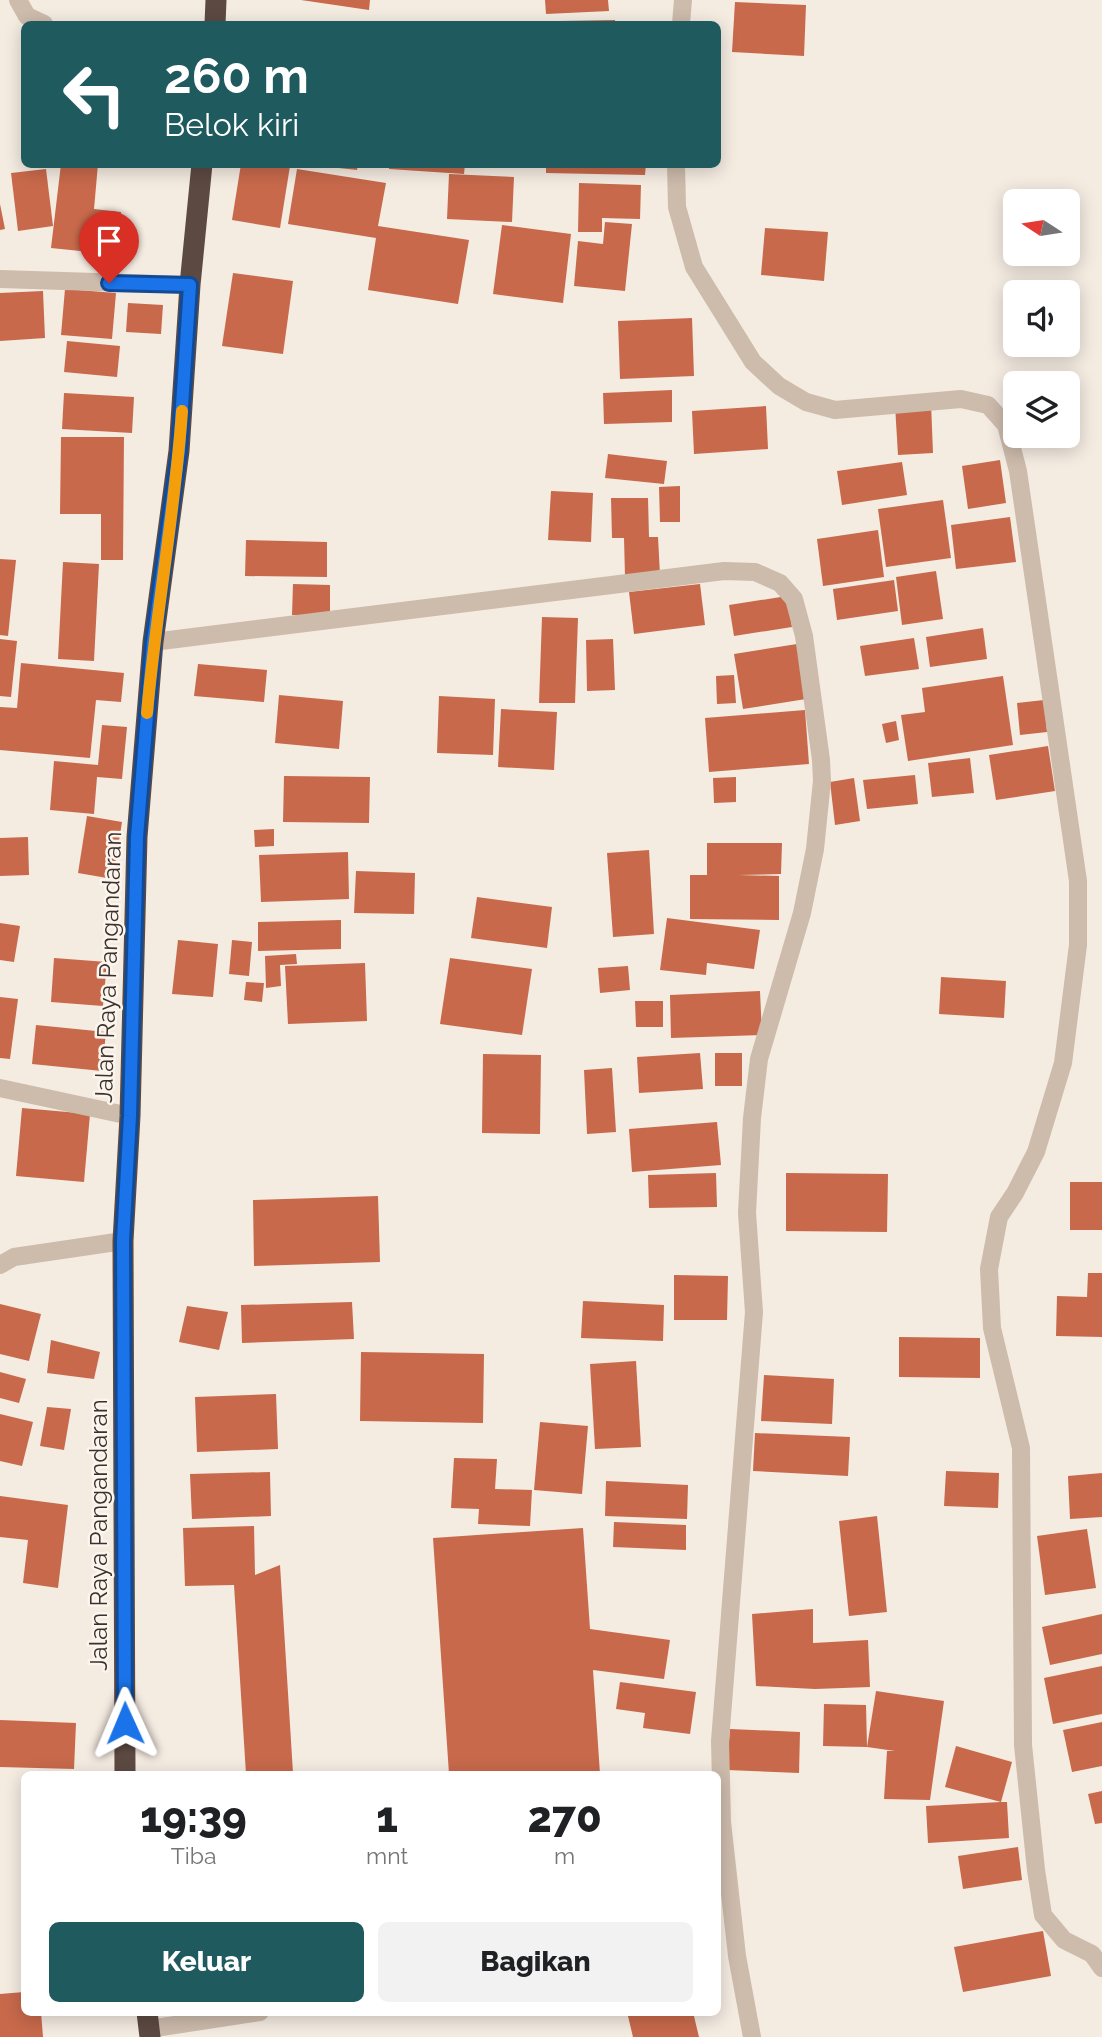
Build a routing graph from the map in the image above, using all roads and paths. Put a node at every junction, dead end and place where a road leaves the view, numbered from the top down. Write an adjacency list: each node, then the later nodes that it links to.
1 (18, 0): 4 (street)
2 (216, 0): 5 (highway)
3 (683, 0): 6 (street)
4 (38, 21)
5 (215, 21)
6 (681, 21)
7 (202, 168): 10 (highway, Jalan Raya Pangandaran)
8 (676, 168): 19 (street)
9 (0, 279): 10 (street)
10 (190, 285): 11 (highway, Jalan Raya Pangandaran)
11 (153, 642): 13 (highway, Jalan Raya Pangandaran); 17 (street)
12 (0, 1088): 13 (street)
13 (130, 1116): 14 (highway, Jalan Raya Pangandaran)
14 (123, 1241): 15 (street); 16 (highway, Jalan Raya Pangandaran)
15 (0, 1265)
16 (125, 1771)
17 (720, 1771)
18 (721, 1795): 22 (street)
19 (1102, 1968)
20 (228, 2016): 21 (street)
21 (148, 2026)
22 (752, 2037)

